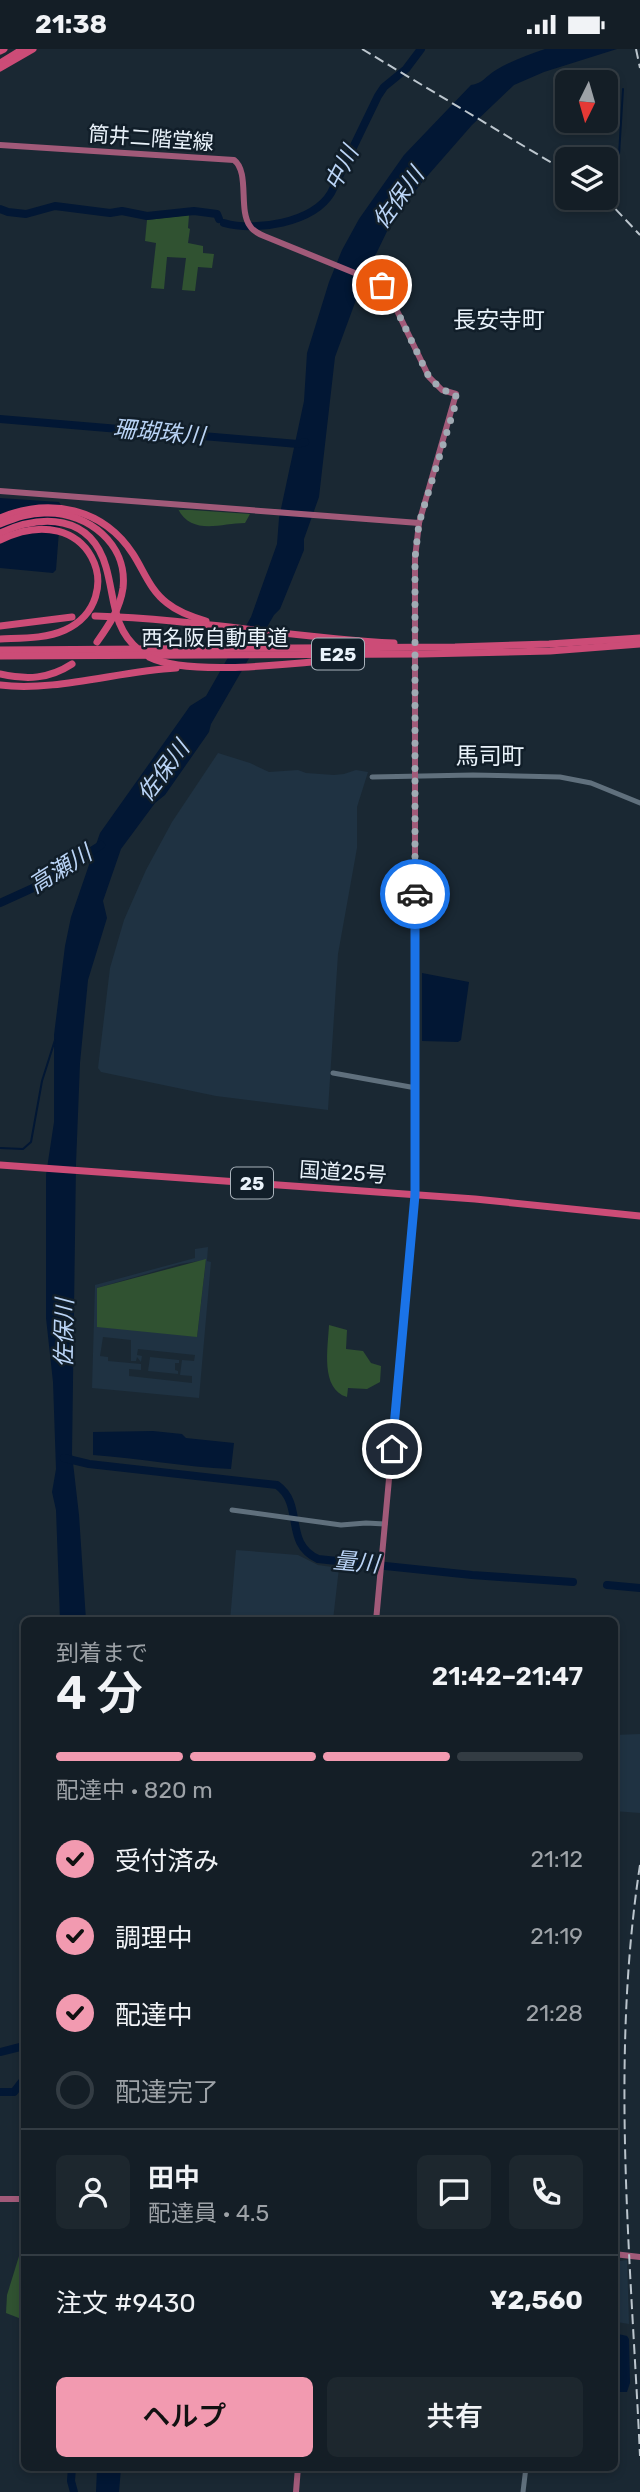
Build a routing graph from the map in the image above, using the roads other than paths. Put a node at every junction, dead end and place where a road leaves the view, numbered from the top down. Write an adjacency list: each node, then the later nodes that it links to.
1 (23, 49): 3 (highway)
2 (33, 49): 3 (highway)
3 (0, 65)
4 (0, 145): 8 (main road, 筒井二階堂線)
5 (0, 491): 8 (main road)
6 (75, 514): 7 (highway); 9 (highway); 15 (highway); 19 (highway)
7 (0, 518)
8 (419, 523): 28 (main road, 筒井二階堂線)
9 (0, 524)
10 (0, 533): 25 (highway)
11 (0, 540): 16 (highway)
12 (98, 616): 15 (highway)
13 (72, 617): 14 (highway)
14 (0, 626)
15 (227, 627): 22 (highway)
16 (0, 639)
17 (636, 641): 20 (highway, 西名阪自動車道 / E25)
18 (422, 648): 20 (highway, 西名阪自動車道 / E25); 20 (highway, 西名阪自動車道 / E25); 22 (highway, 西名阪自動車道 / E25)
19 (98, 649): 21 (highway, 西名阪自動車道 / E25); 22 (highway, 西名阪自動車道 / E25); 23 (highway, 西名阪自動車道 / E25)
20 (510, 649)
21 (0, 650)
22 (405, 650): 25 (highway)
23 (0, 656)
24 (72, 664): 26 (highway)
25 (203, 667): 27 (highway)
26 (0, 674)
27 (0, 685)
28 (415, 775): 29 (street); 30 (street); 32 (main road, 筒井二階堂線)
29 (372, 777)
30 (640, 803)
31 (333, 1073): 32 (street)
32 (416, 1088): 34 (main road, 筒井二階堂線)
33 (0, 1165): 34 (highway, 国道25号 / 25)
34 (415, 1195): 35 (highway, 国道25号 / 25); 37 (main road, 筒井二階堂線)
35 (640, 1216)
36 (232, 1510): 37 (street)
37 (385, 1524): 38 (main road, 筒井二階堂線)
38 (376, 1617)
39 (0, 2199): 40 (main road)
40 (21, 2199)
41 (618, 2254): 42 (main road)
42 (640, 2257)
43 (298, 2471): 45 (main road)
44 (526, 2471): 46 (street)
45 (296, 2492)
46 (523, 2492)

